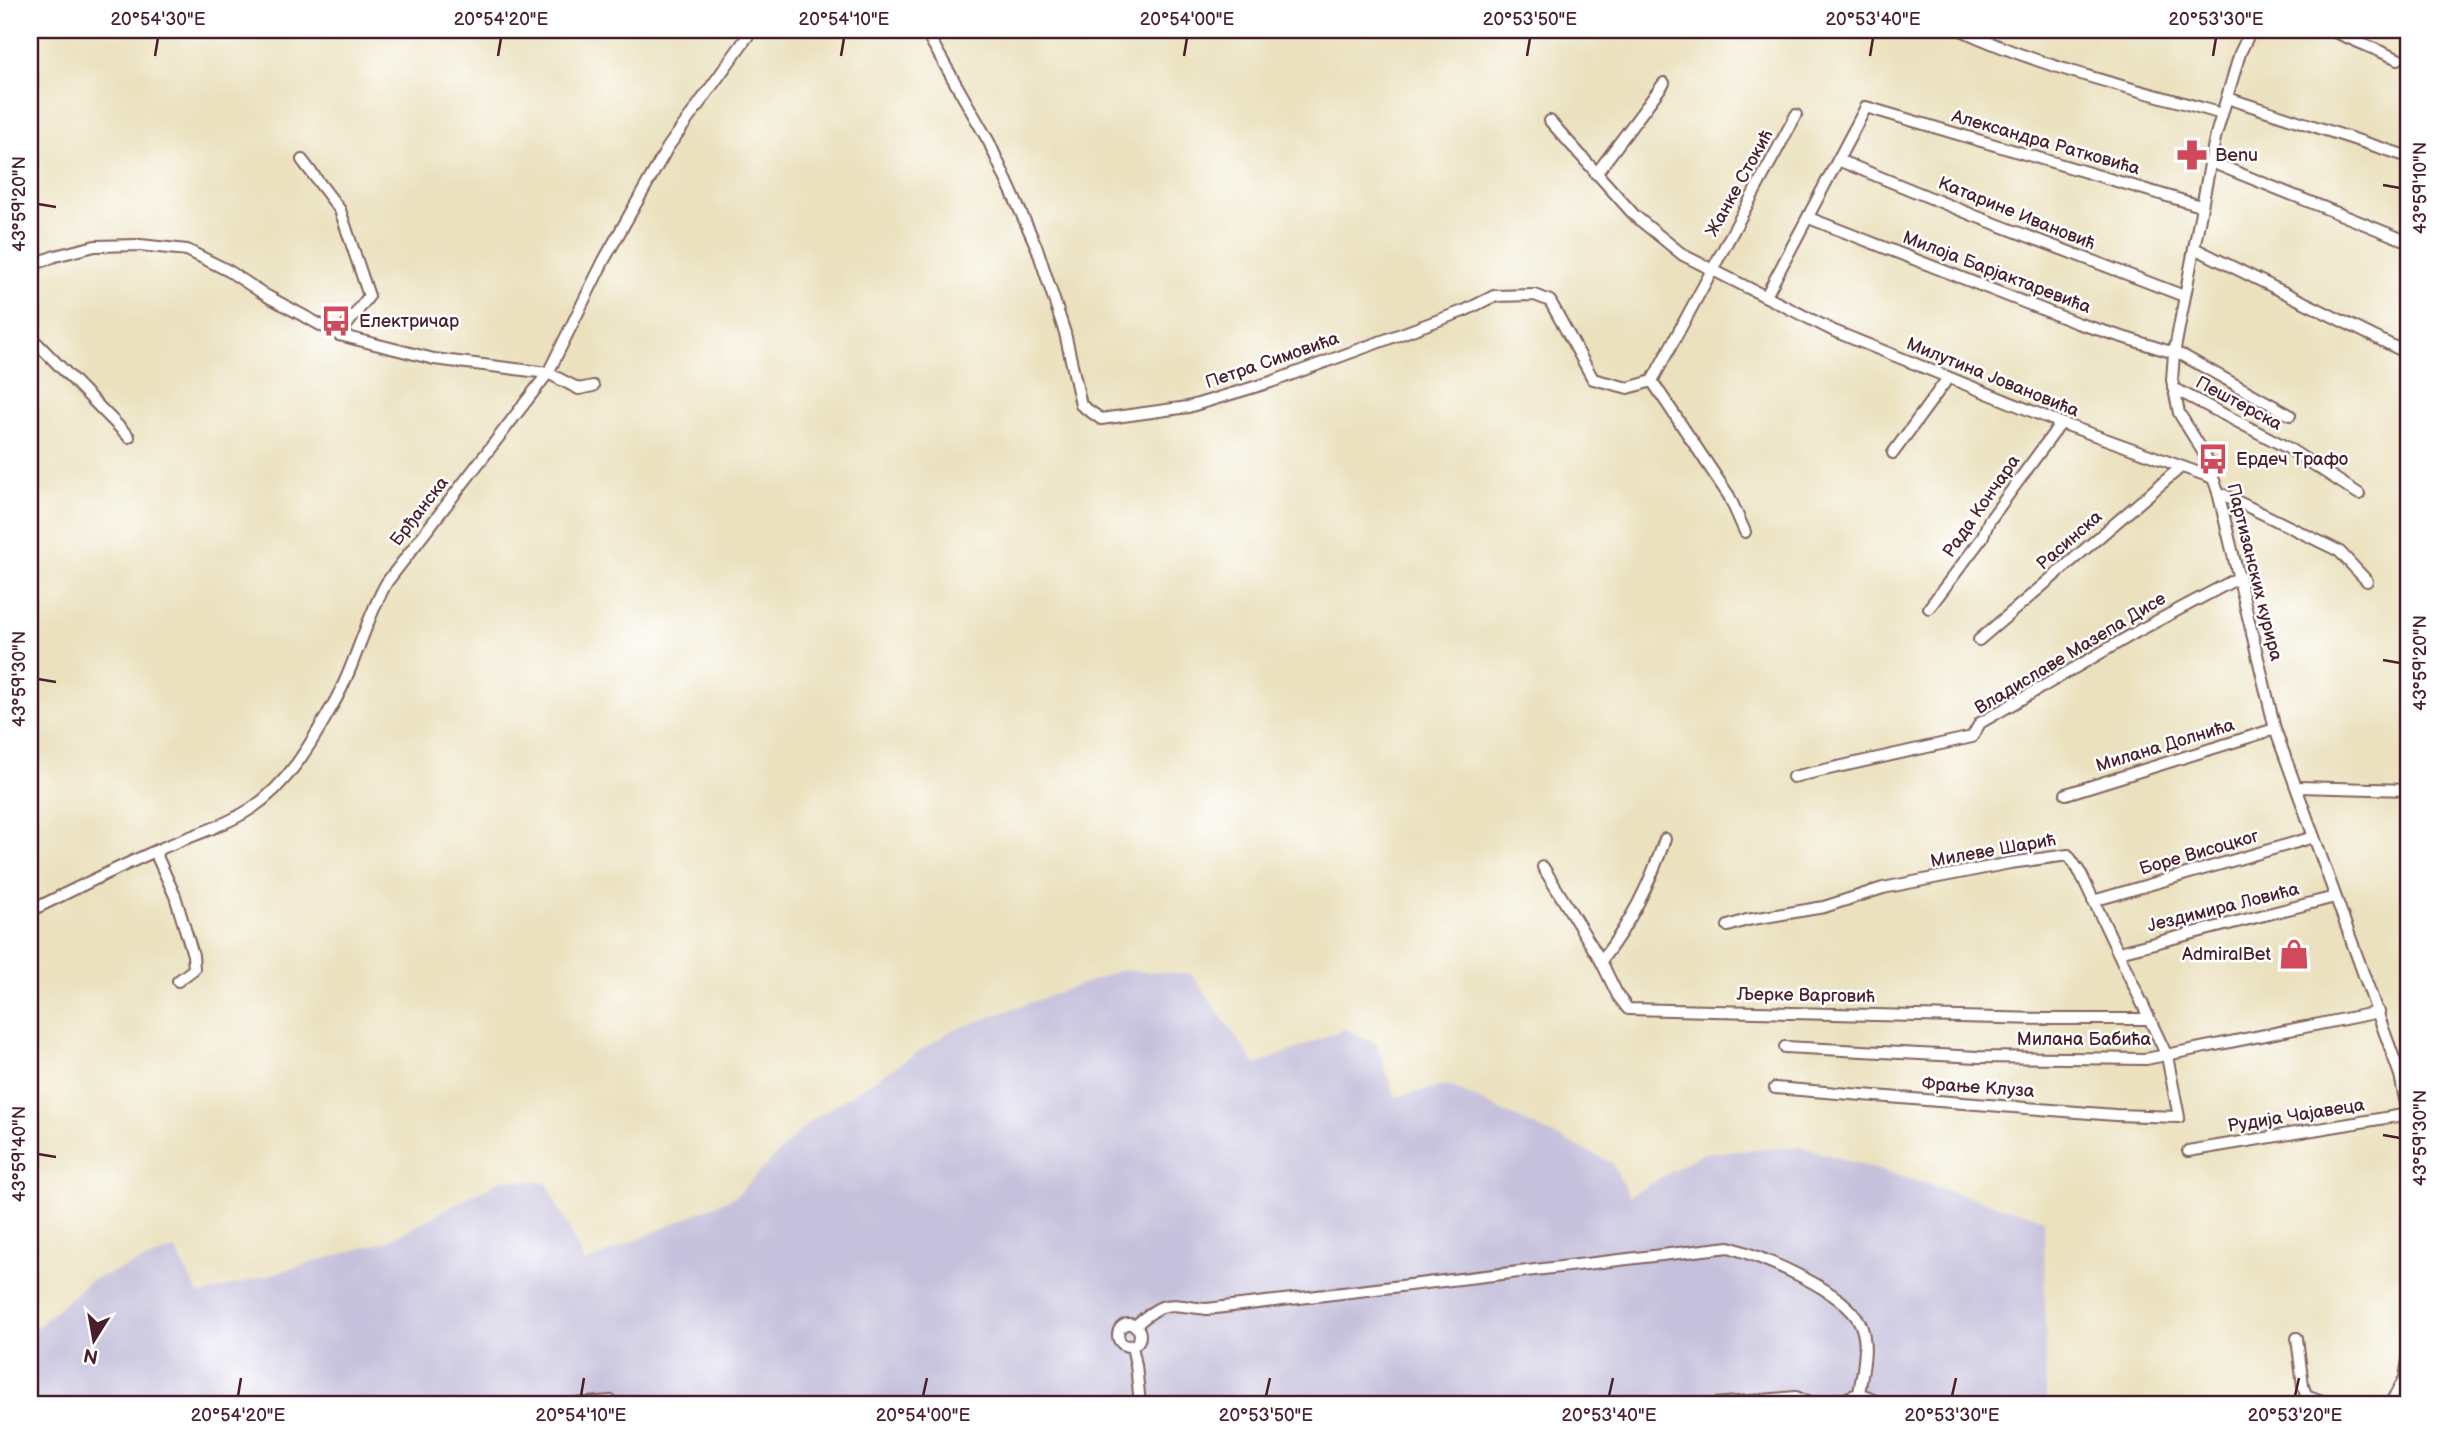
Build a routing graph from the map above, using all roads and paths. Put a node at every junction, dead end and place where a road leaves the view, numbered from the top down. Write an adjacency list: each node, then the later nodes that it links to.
1 (752, 30): 29 (street, Брђанска)
2 (925, 30): 31 (street, Петра Симовића)
3 (1961, 30): 9 (street)
4 (2251, 30): 8 (street, Партизанских курира)
5 (2330, 30): 6 (street)
6 (2398, 59)
7 (1664, 83): 16 (street)
8 (2227, 98): 9 (street, Партизанских курира); 12 (street)
9 (2222, 114): 15 (street, Партизанских курира)
10 (1796, 115): 22 (street, Жанке Стокић)
11 (1550, 121): 16 (street, Милутина Јовановића)
12 (2409, 157)
13 (1838, 159): 17 (street, Александра Ратковића); 18 (street); 24 (street, Катарине Ивановић)
14 (302, 160): 25 (street)
15 (2211, 162): 17 (street, Партизанских курира); 19 (street)
16 (1596, 174): 22 (street, Милутина Јовановића)
17 (2201, 206): 20 (street, Партизанских курира)
18 (1809, 218): 23 (street); 27 (street, Милоја Барјактаревића)
19 (2409, 242)
20 (2194, 248): 24 (street, Партизанских курира); 28 (street)
21 (30, 266): 25 (street)
22 (1713, 268): 23 (street, Милутина Јовановића); 31 (street, Жанке Стокић)
23 (1766, 296): 30 (street, Милутина Јовановића)
24 (2184, 296): 27 (street, Партизанских курира)
25 (340, 335): 29 (street)
26 (30, 336): 36 (street)
27 (2174, 354): 33 (street, Партизанских курира); 34 (street, Милоја Барјактаревића)
28 (2409, 354)
29 (548, 373): 32 (street); 54 (street, Брђанска)
30 (1948, 378): 35 (street, Милутина Јовановића); 37 (street)
31 (1652, 381): 42 (street)
32 (593, 386)
33 (2173, 388): 39 (street, Партизанских курира); 41 (street, Пештерска)
34 (2290, 415)
35 (2061, 423): 38 (street, Милутина Јовановића); 45 (street, Рада Кончара)
36 (129, 437)
37 (1893, 453)
38 (2181, 467): 39 (street, Милутина Јовановића); 46 (street, Расинска)
39 (2213, 478): 40 (street, Партизанских курира)
40 (2218, 492): 43 (street, Партизанских курира); 44 (street)
41 (2359, 494)
42 (1745, 532)
43 (2240, 576): 47 (street, Партизанских курира); 48 (street, Владиславе Мазепа Дисе)
44 (2367, 581)
45 (1929, 608)
46 (1979, 640)
47 (2275, 729): 49 (street, Партизанских курира); 51 (street, Милана Долнића)
48 (1793, 777)
49 (2298, 787): 50 (street); 52 (street, Партизанских курира)
50 (2409, 790)
51 (2066, 794)
52 (2314, 837): 56 (street, Партизанских курира); 57 (street, Боре Висоцког)
53 (1665, 839): 61 (street)
54 (155, 852): 58 (street, Брђанска); 62 (street)
55 (1543, 867): 61 (street, Љерке Варговић)
56 (2335, 897): 60 (street, Јездимира Ловића); 63 (street, Партизанских курира)
57 (2093, 901): 59 (street, Милеве Шарић); 60 (street, Милеве Шарић)
58 (30, 911)
59 (1728, 926)
60 (2119, 952): 64 (street, Милеве Шарић)
61 (1601, 961): 64 (street, Љерке Варговић)
62 (178, 981)
63 (2379, 1012): 66 (street, Милана Бабића); 68 (street, Партизанских курира)
64 (2149, 1019): 66 (street, Милеве Шарић)
65 (1785, 1047): 66 (street, Милана Бабића)
66 (2167, 1056): 69 (street, Милеве Шарић)
67 (1775, 1088): 69 (street, Фрање Клуза)
68 (2409, 1116): 70 (street, Рудија Чајавеца)
69 (2179, 1117)
70 (2188, 1151)
71 (1135, 1326): 73 (street); 73 (street); 75 (street)
72 (2297, 1338): 83 (street)
73 (1132, 1346): 78 (street)
74 (2409, 1354): 84 (street)
75 (1859, 1394): 81 (street); 82 (street)
76 (575, 1404): 77 (street)
77 (611, 1404)
78 (1140, 1404)
79 (1714, 1404): 80 (street)
80 (1812, 1404)
81 (1841, 1404)
82 (1876, 1404)
83 (2330, 1404)
84 (2390, 1404)

